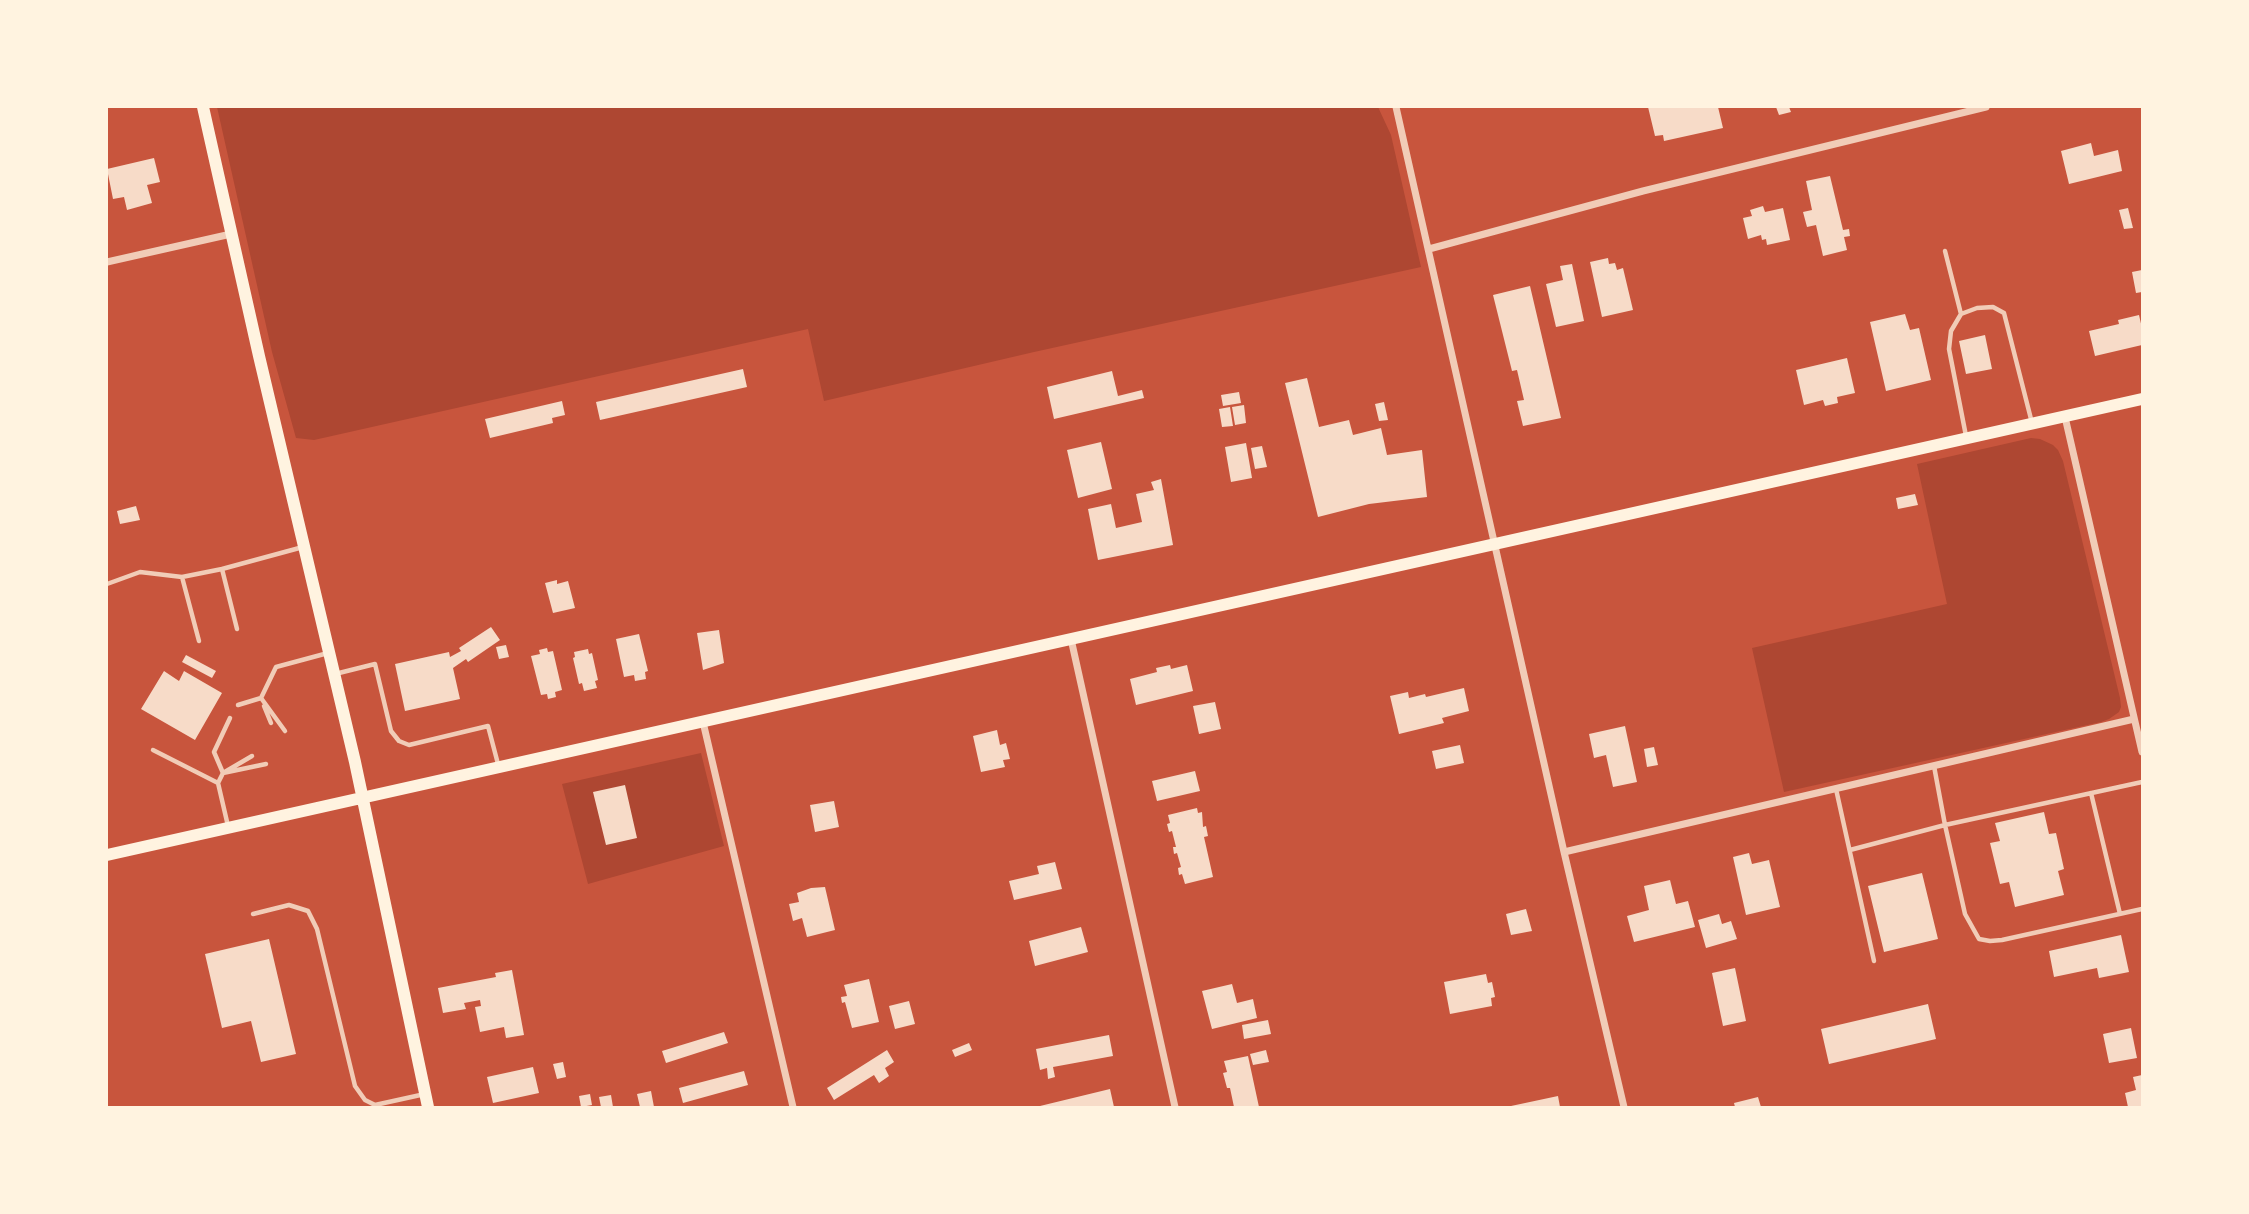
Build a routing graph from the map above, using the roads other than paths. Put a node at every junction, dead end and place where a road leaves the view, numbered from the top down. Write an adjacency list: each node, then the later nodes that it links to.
1 (203, 107): 4 (main road)
2 (1396, 107): 5 (street)
3 (1986, 107): 5 (street)
4 (231, 234): 7 (street); 14 (main road)
5 (1429, 249): 13 (street)
6 (1945, 251): 8 (lane)
7 (107, 262)
8 (1961, 314): 11 (lane); 12 (lane)
9 (2142, 399): 10 (main road)
10 (2065, 417): 11 (main road); 26 (street)
11 (2033, 424): 12 (main road)
12 (1966, 439): 13 (main road)
13 (1494, 544): 19 (main road); 45 (street)
14 (304, 547): 15 (lane); 21 (main road)
15 (222, 569): 16 (lane); 18 (lane)
16 (182, 577): 17 (lane); 20 (lane)
17 (107, 584)
18 (237, 629)
19 (1071, 639): 27 (main road); 54 (street)
20 (198, 641)
21 (329, 652): 22 (main road); 23 (lane)
22 (334, 674): 35 (lane); 41 (main road)
23 (261, 698): 24 (lane); 28 (lane); 29 (lane)
24 (239, 705)
25 (230, 718): 36 (lane)
26 (2134, 719): 31 (street); 34 (street)
27 (703, 722): 35 (main road); 53 (street)
28 (271, 723)
29 (285, 731)
30 (153, 750): 38 (lane)
31 (2142, 752)
32 (252, 756): 36 (lane)
33 (266, 764): 36 (lane)
34 (1934, 766): 39 (street); 42 (lane)
35 (498, 767): 41 (main road)
36 (223, 773): 38 (lane)
37 (2142, 782): 40 (lane)
38 (218, 783): 43 (lane)
39 (1836, 789): 44 (lane); 45 (street)
40 (2091, 793): 42 (lane); 49 (lane)
41 (363, 797): 43 (main road); 51 (main road)
42 (1945, 825): 44 (lane); 49 (lane)
43 (229, 827): 46 (main road)
44 (1850, 850): 50 (lane)
45 (1564, 852): 55 (street)
46 (107, 855)
47 (2142, 909): 49 (lane)
48 (253, 914): 51 (lane)
49 (2120, 914)
50 (1874, 961)
51 (426, 1093): 52 (main road)
52 (428, 1107)
53 (793, 1107)
54 (1175, 1107)
55 (1624, 1107)

